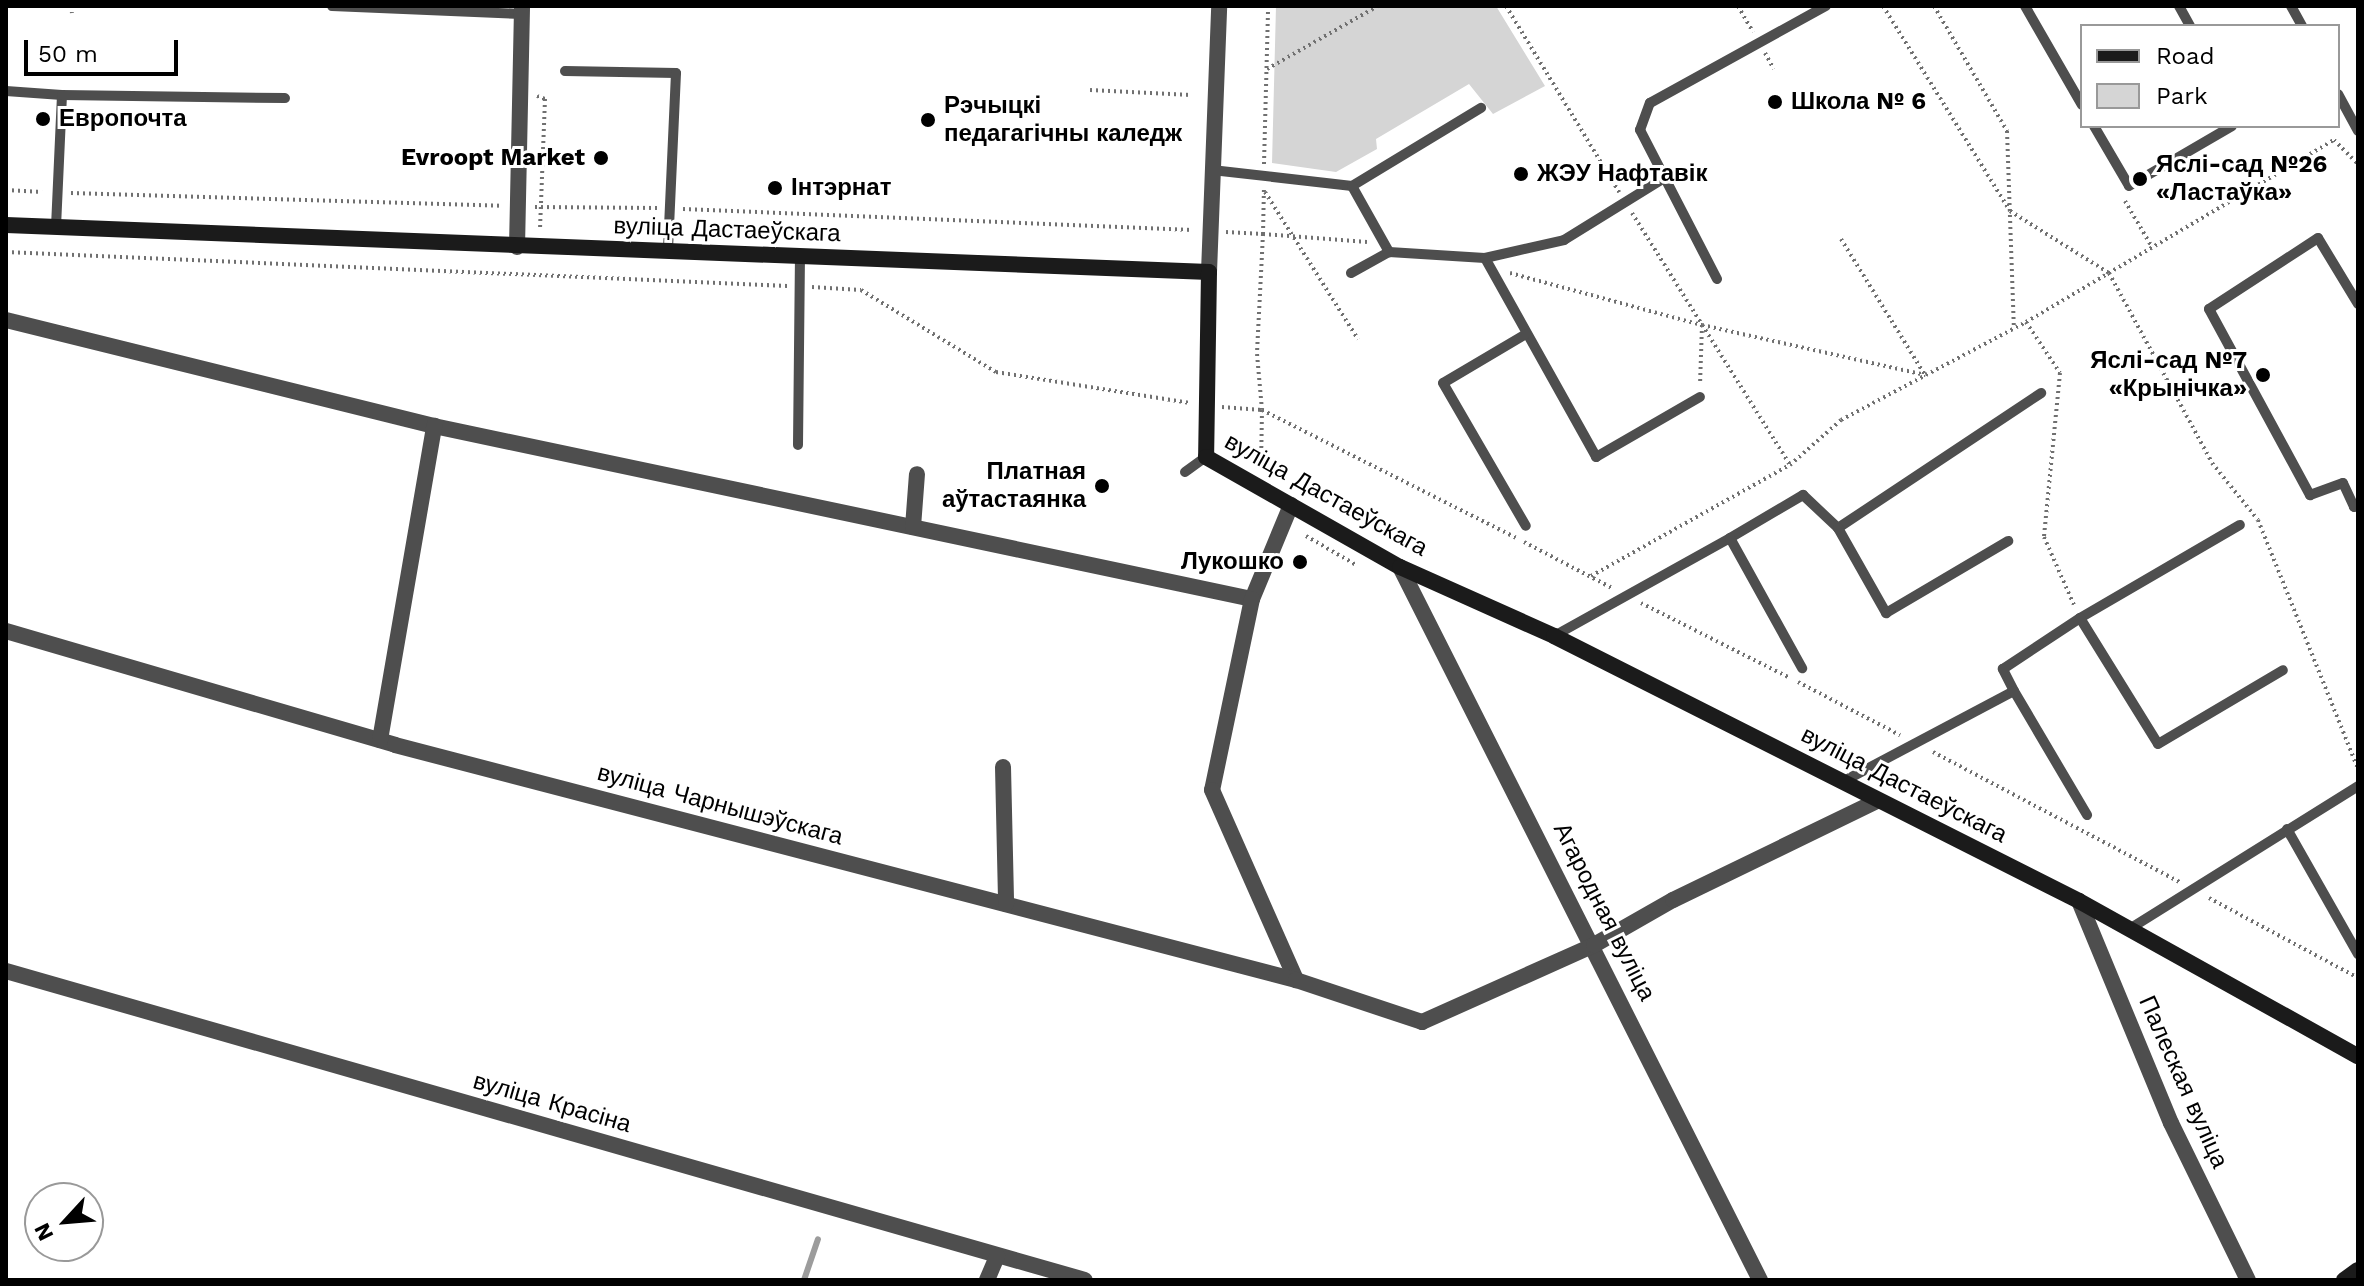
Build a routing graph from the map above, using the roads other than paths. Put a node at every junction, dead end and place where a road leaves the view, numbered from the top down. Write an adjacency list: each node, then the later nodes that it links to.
1 (332, 6): 7 (lane)
2 (1219, 6): 20 (street)
3 (1826, 6): 21 (lane)
4 (2025, 6): 15 (lane)
5 (2179, 6): 8 (lane)
6 (2291, 6): 9 (lane)
7 (522, 10): 25 (street)
8 (2189, 24)
9 (2301, 24)
10 (565, 71): 26 (lane)
11 (6, 91): 12 (lane)
12 (62, 95): 13 (lane); 24 (lane)
13 (285, 98)
14 (2340, 98): 19 (lane)
15 (2080, 102)
16 (1481, 108): 22 (lane)
17 (2095, 128): 18 (lane)
18 (2229, 128)
19 (2358, 131)
20 (1212, 170): 22 (lane); 30 (street)
21 (1661, 180): 29 (lane); 32 (lane)
22 (1352, 186): 27 (lane)
23 (6, 225): 24 (street, вуліца Дастаеўскага)
24 (56, 227): 25 (street, вуліца Дастаеўскага)
25 (517, 247): 26 (street, вуліца Дастаеўскага)
26 (668, 251): 28 (street, вуліца Дастаеўскага)
27 (1389, 252): 29 (lane); 31 (lane)
28 (800, 258): 30 (street, вуліца Дастаеўскага); 39 (lane)
29 (1485, 258): 35 (lane)
30 (1209, 272): 40 (street, вуліца Дастаеўскага)
31 (1351, 273)
32 (1717, 279)
33 (2358, 304): 43 (lane)
34 (6, 320): 38 (street)
35 (1526, 334): 37 (lane); 46 (lane)
36 (2041, 393): 48 (lane)
37 (1700, 397)
38 (434, 426): 47 (street); 59 (street)
39 (798, 445)
40 (1206, 457): 41 (lane); 44 (street, вуліца Дастаеўскага)
41 (1185, 472)
42 (917, 474): 47 (street)
43 (2358, 505)
44 (1289, 510): 51 (street, вуліца Дастаеўскага); 52 (street)
45 (2240, 525): 53 (lane)
46 (1526, 526)
47 (913, 527): 52 (street)
48 (1838, 528): 49 (lane); 50 (lane)
49 (1730, 538): 55 (lane); 56 (lane)
50 (2008, 541)
51 (1400, 567): 55 (street, вуліца Дастаеўскага); 69 (street, Агародная вуліца)
52 (1252, 599): 72 (street)
53 (2080, 618): 57 (lane); 58 (lane)
54 (6, 631): 59 (street, вуліца Чарнышэўскага)
55 (1554, 636): 61 (street, вуліца Дастаеўскага)
56 (1802, 668)
57 (2283, 670)
58 (2014, 691): 61 (lane); 64 (lane)
59 (380, 740): 67 (street, вуліца Чарнышэўскага)
60 (1003, 767): 67 (street)
61 (1844, 781): 63 (street, вуліца Дастаеўскага)
62 (2358, 786): 65 (lane)
63 (1877, 801): 66 (street, вуліца Дастаеўскага); 69 (street)
64 (2087, 815)
65 (2287, 829): 68 (lane); 70 (lane)
66 (2079, 901): 68 (street, вуліца Дастаеўскага); 79 (street, Палеская вуліца)
67 (1006, 904): 72 (street, вуліца Чарнышэўскага)
68 (2131, 928): 73 (street, вуліца Дастаеўскага)
69 (1594, 945): 72 (street, вуліца Чарнышэўскага); 78 (street, Агародная вуліца)
70 (2358, 954)
71 (6, 971): 74 (street, вуліца Красіна)
72 (1296, 980)
73 (2358, 1056)
74 (997, 1256): 76 (street); 77 (street, вуліца Красіна)
75 (2358, 1270): 80 (street)
76 (987, 1280)
77 (1085, 1280)
78 (1760, 1280)
79 (2248, 1280)
80 (2344, 1280)

